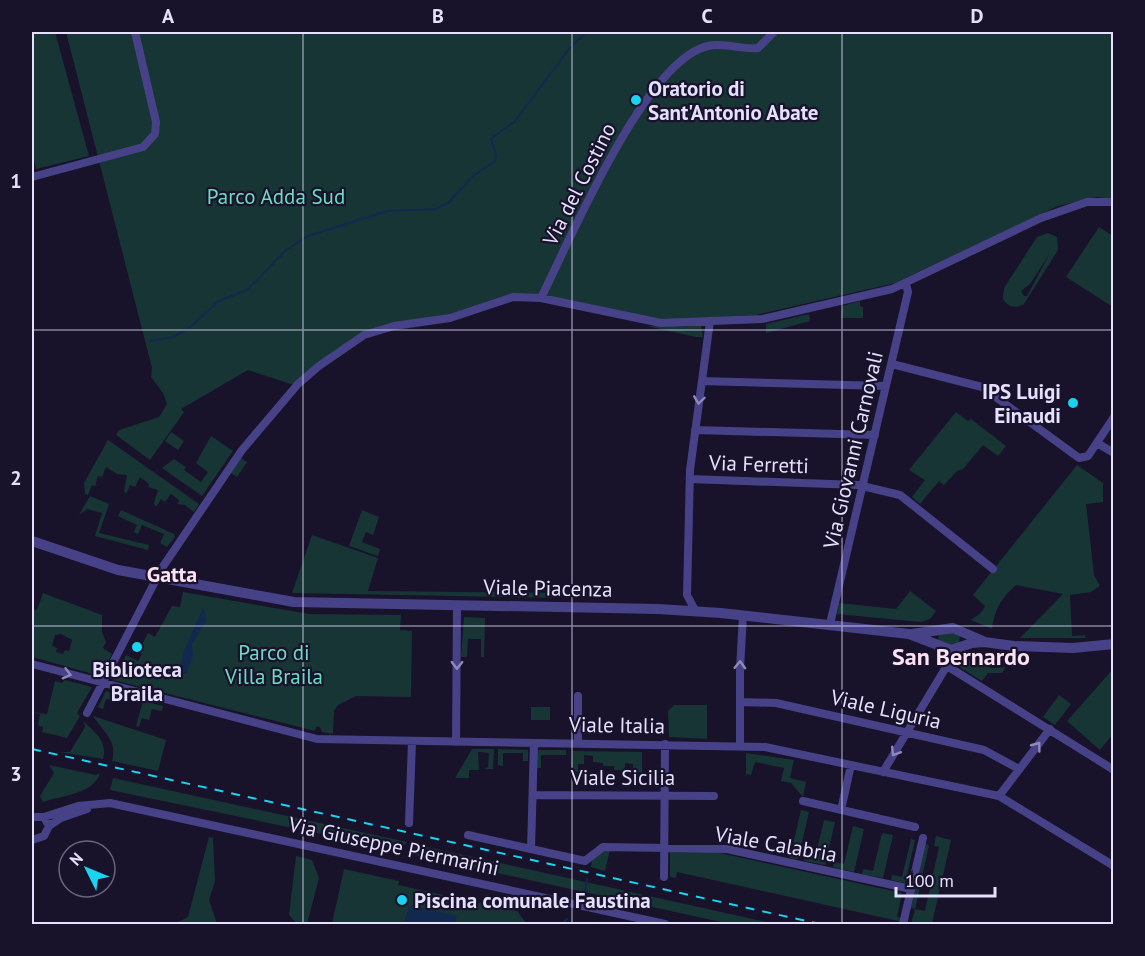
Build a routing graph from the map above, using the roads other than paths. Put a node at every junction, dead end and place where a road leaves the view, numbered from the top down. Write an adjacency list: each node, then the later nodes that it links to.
1 (135, 32): 3 (street)
2 (774, 32): 6 (street, Via del Costino)
3 (32, 177)
4 (1113, 202): 5 (street)
5 (906, 284): 7 (street); 8 (street, Via Giovanni Carnovali)
6 (541, 298): 7 (street); 20 (street)
7 (710, 321): 9 (street)
8 (892, 364): 10 (street, Via Giovanni Carnovali); 14 (street)
9 (702, 381): 10 (street); 12 (street, one-way to 12)
10 (886, 386): 13 (street, Via Giovanni Carnovali)
11 (1113, 417): 14 (street)
12 (695, 430): 13 (street); 16 (street)
13 (875, 435): 17 (street, Via Giovanni Carnovali)
14 (1097, 443): 15 (street)
15 (1113, 453)
16 (690, 479): 17 (street, Via Ferretti); 21 (street)
17 (863, 486): 19 (street, Via Ferretti); 26 (street, Via Giovanni Carnovali)
18 (32, 541): 20 (street, Viale Piacenza)
19 (993, 569)
20 (159, 579): 22 (street, Viale Piacenza); 36 (street)
21 (687, 595): 23 (street); 24 (street)
22 (457, 606): 23 (street, Viale Piacenza); 43 (street, one-way to 43)
23 (674, 610): 24 (street, Viale Piacenza)
24 (696, 612): 25 (street, Viale Piacenza)
25 (743, 615): 26 (street, Viale Piacenza); 38 (street, one-way to 25)
26 (830, 624): 29 (street, Viale Piacenza)
27 (938, 629): 28 (street); 29 (street, Viale Piacenza); 32 (street)
28 (959, 630): 30 (street); 33 (street)
29 (909, 634): 32 (street, Viale Piacenza)
30 (984, 642): 31 (street); 33 (street)
31 (1113, 644)
32 (937, 646): 33 (street); 35 (street)
33 (957, 649): 35 (street)
34 (32, 664): 36 (street, Viale Italia, one-way to 36)
35 (947, 666): 40 (street); 41 (street)
36 (102, 684): 39 (street); 42 (street, Viale Italia)
37 (578, 696): 45 (street)
38 (740, 702): 41 (street, Viale Liguria); 47 (street)
39 (87, 713)
40 (1050, 729): 49 (street, one-way to 40); 50 (street)
41 (907, 733): 49 (street, Viale Liguria); 51 (street, one-way to 51)
42 (412, 742): 43 (street, Viale Italia); 61 (street)
43 (456, 742): 44 (street, Viale Italia)
44 (534, 743): 45 (street, Viale Italia); 52 (street)
45 (578, 743): 46 (street, Viale Italia)
46 (665, 744): 47 (street, Viale Italia); 53 (street)
47 (740, 744): 48 (street, Viale Italia)
48 (851, 765): 51 (street, Viale Italia); 58 (street)
49 (1019, 769): 55 (street)
50 (1113, 770)
51 (883, 772): 55 (street, Viale Italia)
52 (533, 795): 53 (street, Viale Sicilia); 68 (street)
53 (664, 796): 54 (street, Viale Sicilia); 67 (street)
54 (714, 796)
55 (999, 796): 69 (street, Viale Italia)
56 (803, 801): 58 (street)
57 (115, 804): 60 (street, Via Giuseppe Piermarini); 62 (street, Via Giuseppe Piermarini); 72 (street, Via Giuseppe Piermarini)
58 (840, 810): 63 (street)
59 (32, 817): 60 (street, Via Giuseppe Piermarini)
60 (44, 817): 62 (street)
61 (409, 823)
62 (49, 826): 65 (street, Via Giuseppe Piermarini)
63 (915, 827)
64 (468, 835): 68 (street)
65 (33, 838)
66 (923, 838): 71 (street)
67 (664, 847): 68 (street, Viale Calabria); 70 (street); 71 (street, Viale Calabria)
68 (531, 849)
69 (1113, 866)
70 (664, 877)
71 (911, 889): 73 (street)
72 (665, 924)
73 (903, 924)

